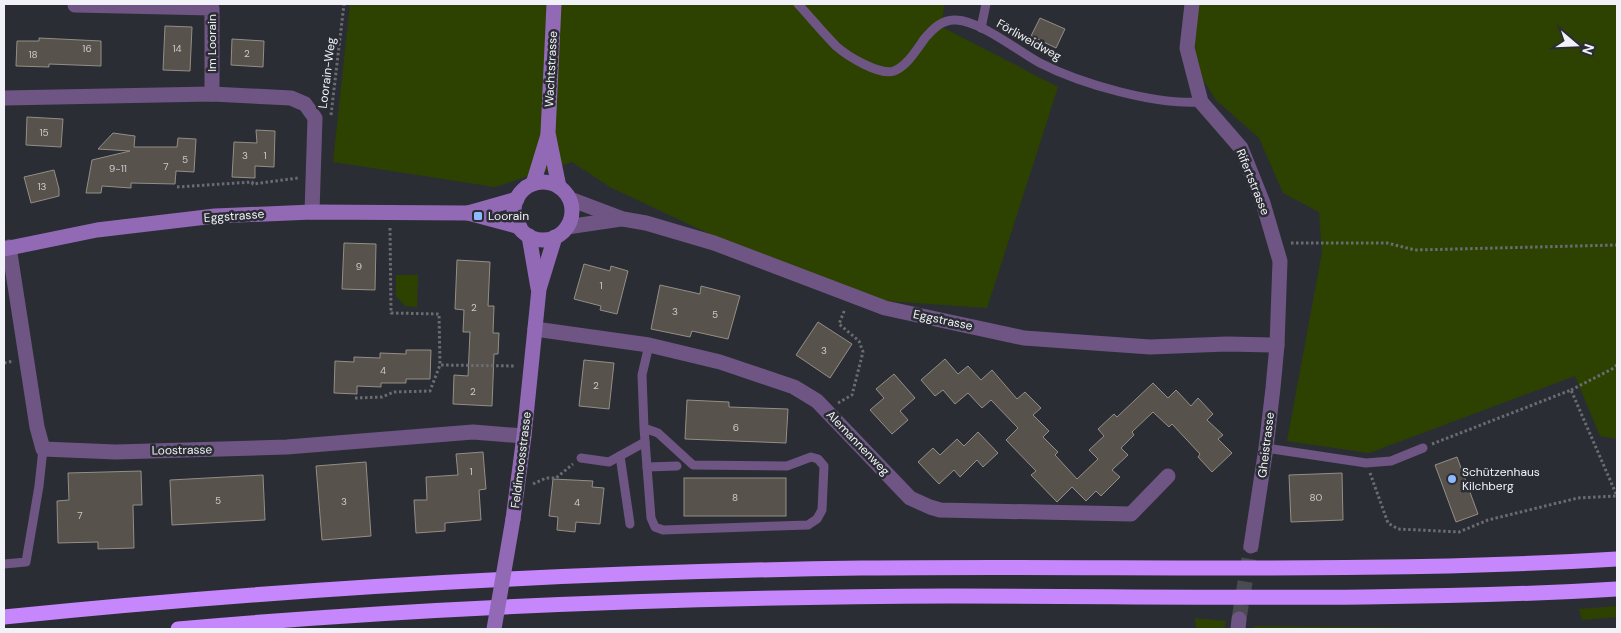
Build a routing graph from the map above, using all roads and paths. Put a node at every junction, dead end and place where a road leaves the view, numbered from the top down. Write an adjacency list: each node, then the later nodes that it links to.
1 (344, 4): 12 (path, Loorain-Weg)
2 (554, 4): 11 (main road, Wachtstrasse)
3 (798, 4): 7 (lane, Förliweidweg)
4 (986, 4): 7 (lane)
5 (1192, 4): 10 (street, Rifertstrasse)
6 (75, 5): 8 (street, Im Loorain)
7 (981, 28): 10 (lane, Förliweidweg)
8 (212, 94): 9 (street); 12 (street)
9 (4, 98)
10 (1201, 102): 33 (street, Rifertstrasse)
11 (548, 134): 14 (main road, Wachtstrasse); 16 (main road, Wachtstrasse)
12 (315, 140): 13 (street)
13 (313, 176): 15 (path); 19 (street)
14 (533, 184): 16 (main road); 17 (main road)
15 (177, 186)
16 (559, 186): 18 (main road)
17 (517, 199): 21 (main road, Eggstrasse); 24 (main road)
18 (570, 199): 22 (street, Eggstrasse); 23 (main road)
19 (312, 212): 20 (main road, Eggstrasse); 28 (main road, Eggstrasse)
20 (390, 212): 21 (main road, Eggstrasse); 34 (path)
21 (468, 213): 24 (main road, Eggstrasse)
22 (623, 219): 23 (street, Eggstrasse); 30 (street, Eggstrasse)
23 (567, 227): 25 (main road)
24 (525, 232): 25 (main road); 29 (main road, Feldimoosstrasse)
25 (555, 237): 29 (main road, Feldimoosstrasse)
26 (1291, 243): 27 (path)
27 (1617, 245)
28 (7, 248): 45 (street)
29 (539, 289): 31 (main road, Feldimoosstrasse)
30 (851, 296): 33 (street, Eggstrasse); 39 (path)
31 (535, 329): 32 (street, Alemannenweg); 36 (main road, Feldimoosstrasse)
32 (649, 345): 39 (street, Alemannenweg); 40 (lane)
33 (1277, 345): 43 (street, Gheistrasse)
34 (440, 365): 36 (path); 38 (path)
35 (1617, 365): 37 (path)
36 (531, 366): 41 (main road, Feldimoosstrasse)
37 (1571, 390): 44 (path); 53 (path)
38 (355, 398)
39 (828, 412): 51 (street, Alemannenweg)
40 (644, 428): 42 (lane); 50 (lane)
41 (524, 436): 45 (street, Loostrasse); 61 (main road, Feldimoosstrasse, bridge)
42 (645, 442): 46 (lane); 50 (lane)
43 (1266, 448): 48 (lane); 55 (street, Gheistrasse)
44 (1423, 448): 48 (lane)
45 (43, 449): 57 (lane)
46 (620, 456): 47 (lane); 54 (lane)
47 (581, 458): 52 (path)
48 (1366, 463): 53 (path)
49 (677, 466): 50 (lane)
50 (647, 467)
51 (1168, 476)
52 (530, 483)
53 (1617, 496)
54 (630, 524)
55 (1251, 546)
56 (1617, 560): 59 (highway)
57 (4, 564)
58 (1617, 589): 60 (highway)
59 (4, 617)
60 (178, 629)
61 (494, 629)

